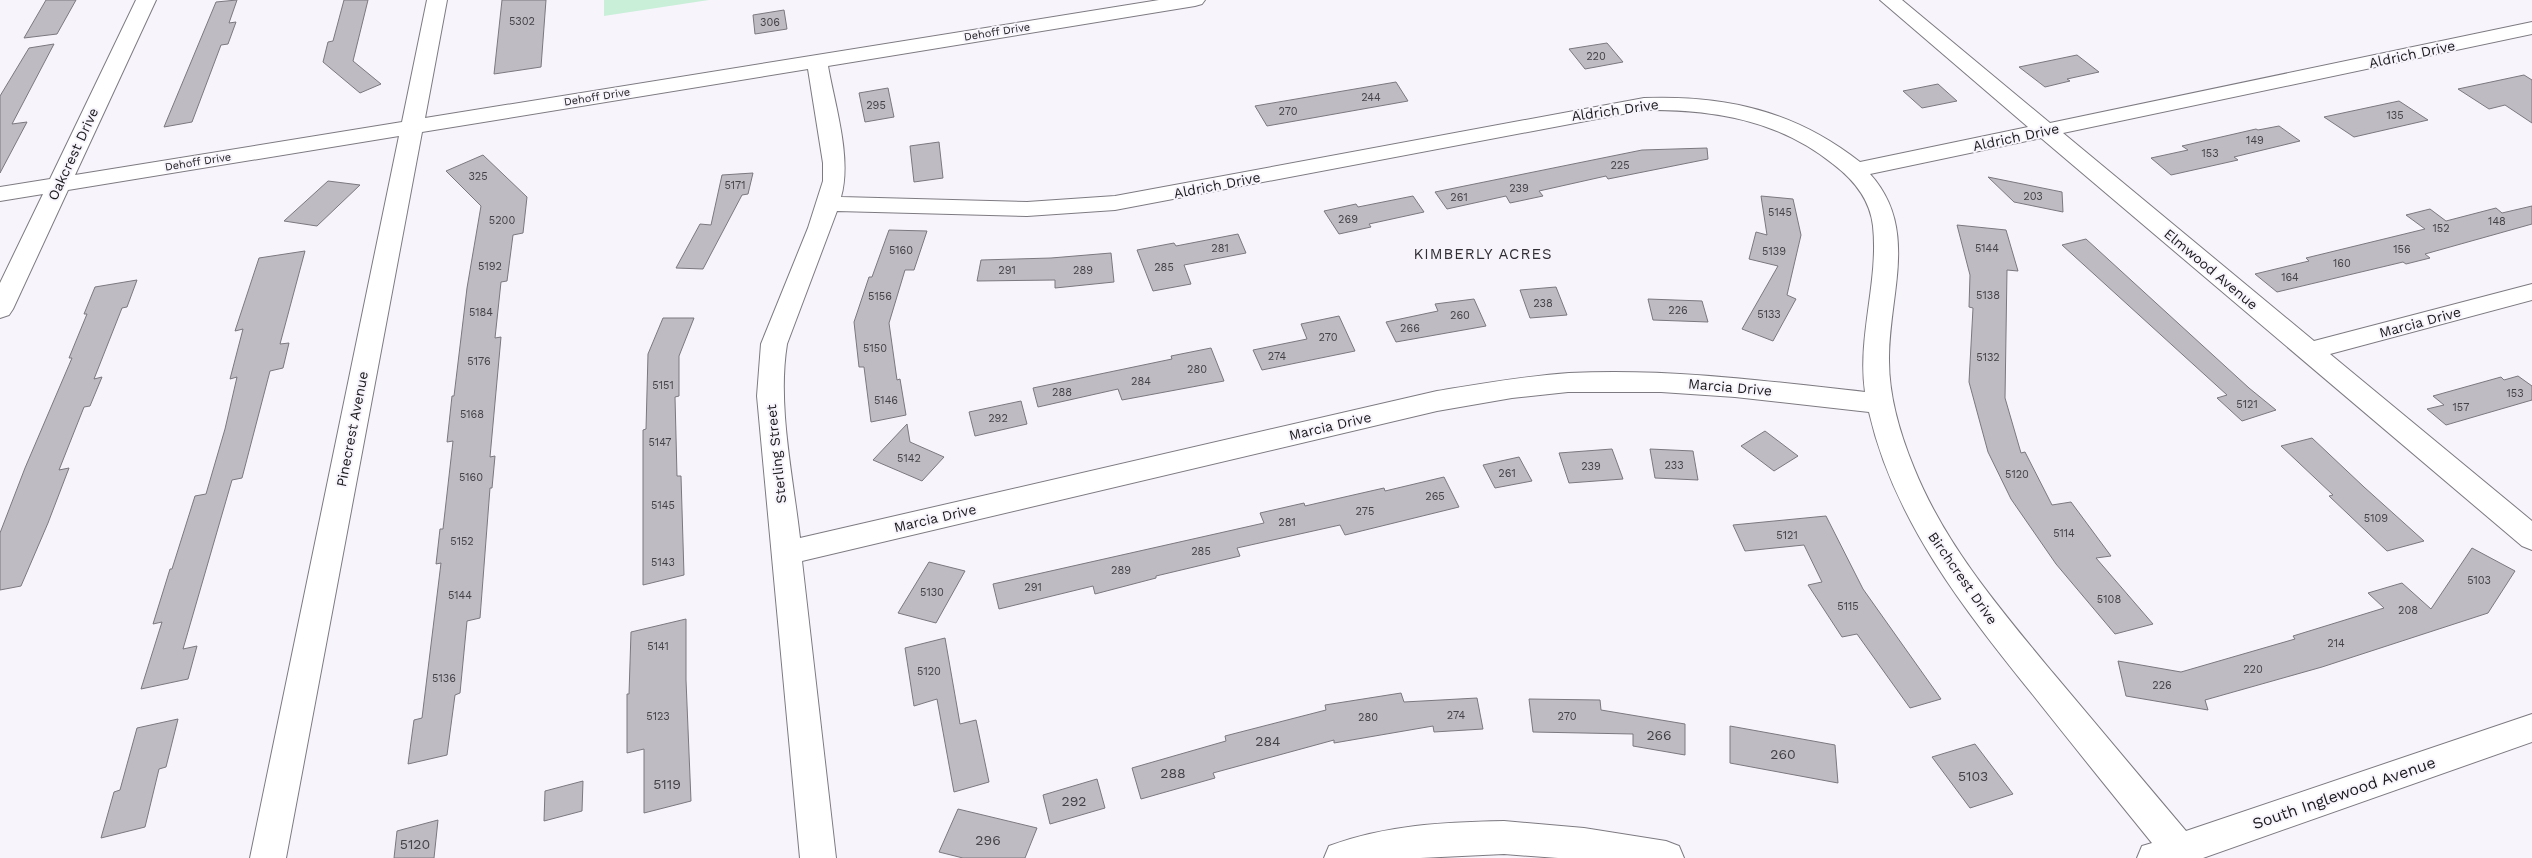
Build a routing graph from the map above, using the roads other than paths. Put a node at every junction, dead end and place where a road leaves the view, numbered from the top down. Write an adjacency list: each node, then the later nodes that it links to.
1 (146, 0): 10 (street, Oakcrest Drive)
2 (437, 0): 7 (street, Pinecrest Avenue)
3 (1195, 0): 6 (street, Dehoff Drive)
4 (1890, 0): 8 (street, Elmwood Avenue)
5 (2532, 28): 8 (street, Aldrich Drive)
6 (817, 62): 7 (street, Dehoff Drive); 12 (street, Sterling Street)
7 (412, 127): 10 (street, Dehoff Drive); 21 (street, Pinecrest Avenue)
8 (2046, 131): 9 (street, Aldrich Drive); 15 (street, Elmwood Avenue)
9 (1857, 170): 12 (street, Aldrich Drive); 16 (street, Birchcrest Drive)
10 (58, 185): 11 (street, Dehoff Drive); 14 (street, Oakcrest Drive)
11 (0, 194)
12 (827, 204): 18 (street, Sterling Street)
13 (2532, 292): 15 (street, Marcia Drive)
14 (0, 309)
15 (2309, 351): 17 (street, Elmwood Avenue)
16 (1882, 404): 18 (street, Marcia Drive); 20 (street, Birchcrest Drive)
17 (2532, 538)
18 (786, 553): 22 (street, Sterling Street)
19 (2532, 728): 20 (street, South Inglewood Avenue)
20 (2168, 854)
21 (268, 858)
22 (818, 858)
23 (1342, 858): 24 (street)
24 (1666, 858)

